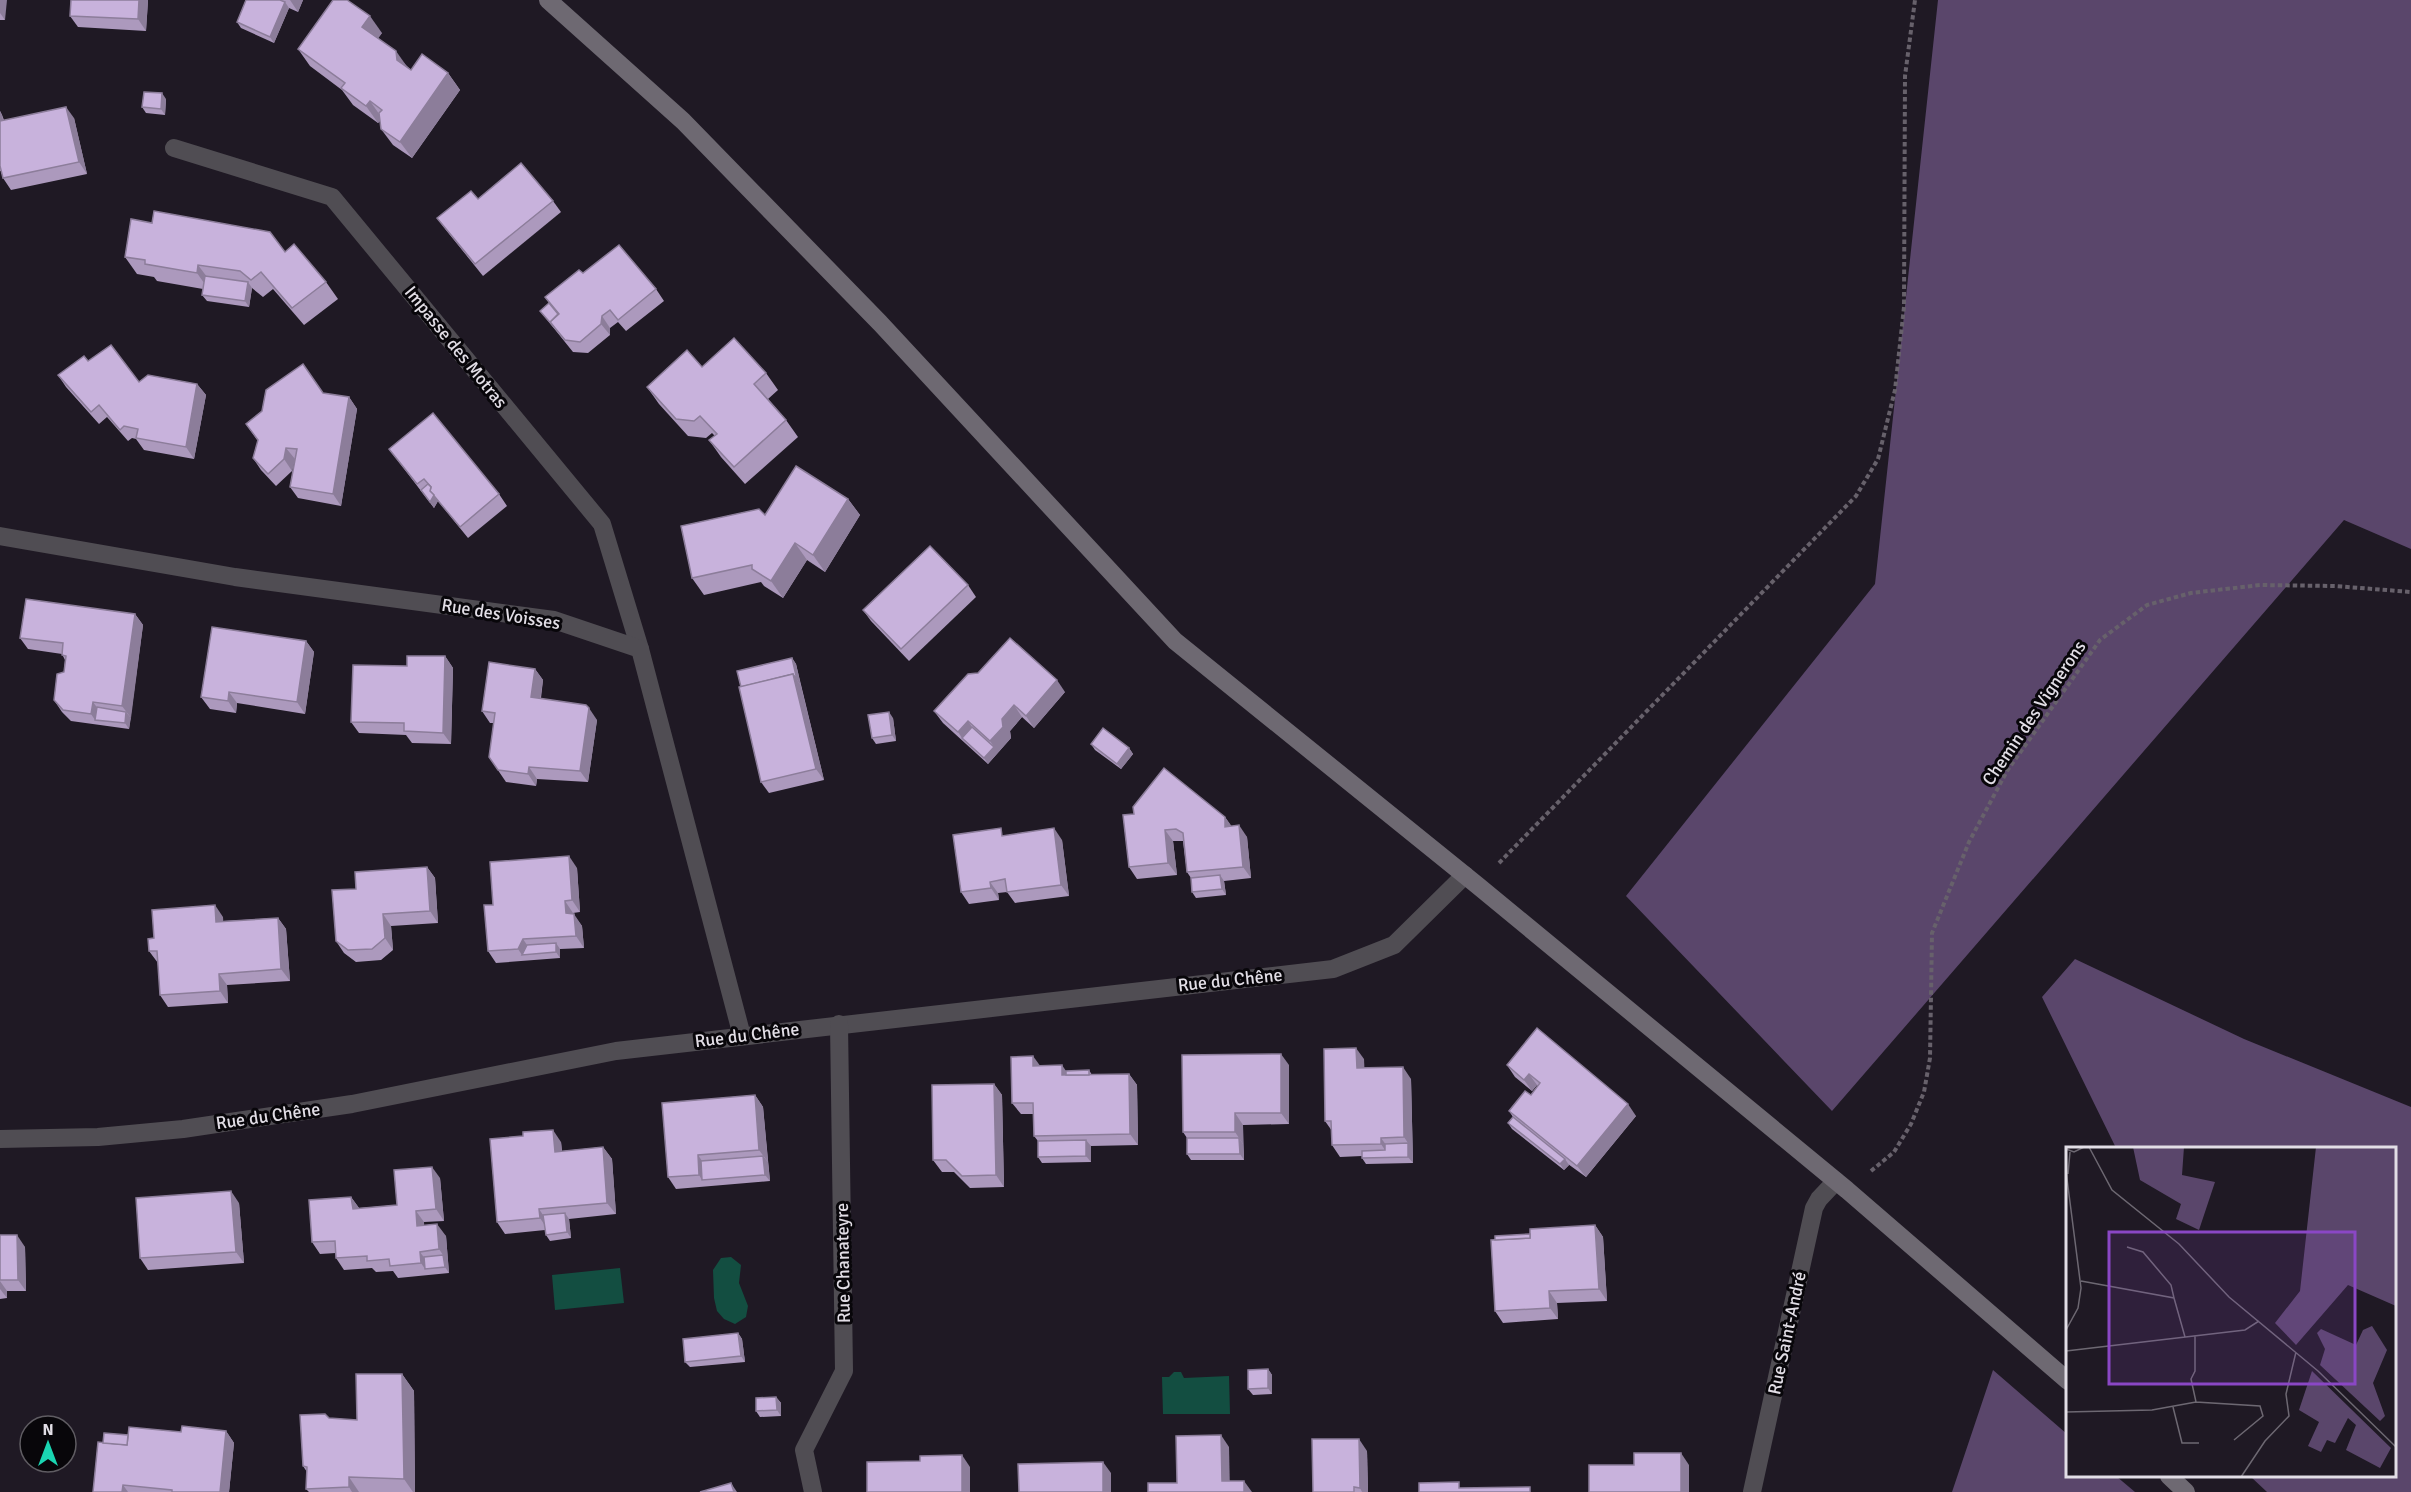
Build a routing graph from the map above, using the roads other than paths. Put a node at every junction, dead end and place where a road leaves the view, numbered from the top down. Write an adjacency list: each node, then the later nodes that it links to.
1 (548, 0): 5 (main road)
2 (174, 148): 4 (street, Impasse des Motras)
3 (0, 536): 4 (street, Rue des Voisses)
4 (640, 649): 7 (street)
5 (1471, 880): 6 (street, Rue du Chêne); 9 (main road)
6 (839, 1024): 7 (street, Rue du Chêne); 12 (street, Rue Chanateyre)
7 (742, 1036): 8 (street, Rue du Chêne)
8 (0, 1139)
9 (1841, 1186): 10 (main road); 13 (street, Rue Saint-André)
10 (2066, 1380)
11 (2170, 1477): 14 (main road)
12 (813, 1492)
13 (1752, 1492)
14 (2186, 1492)

